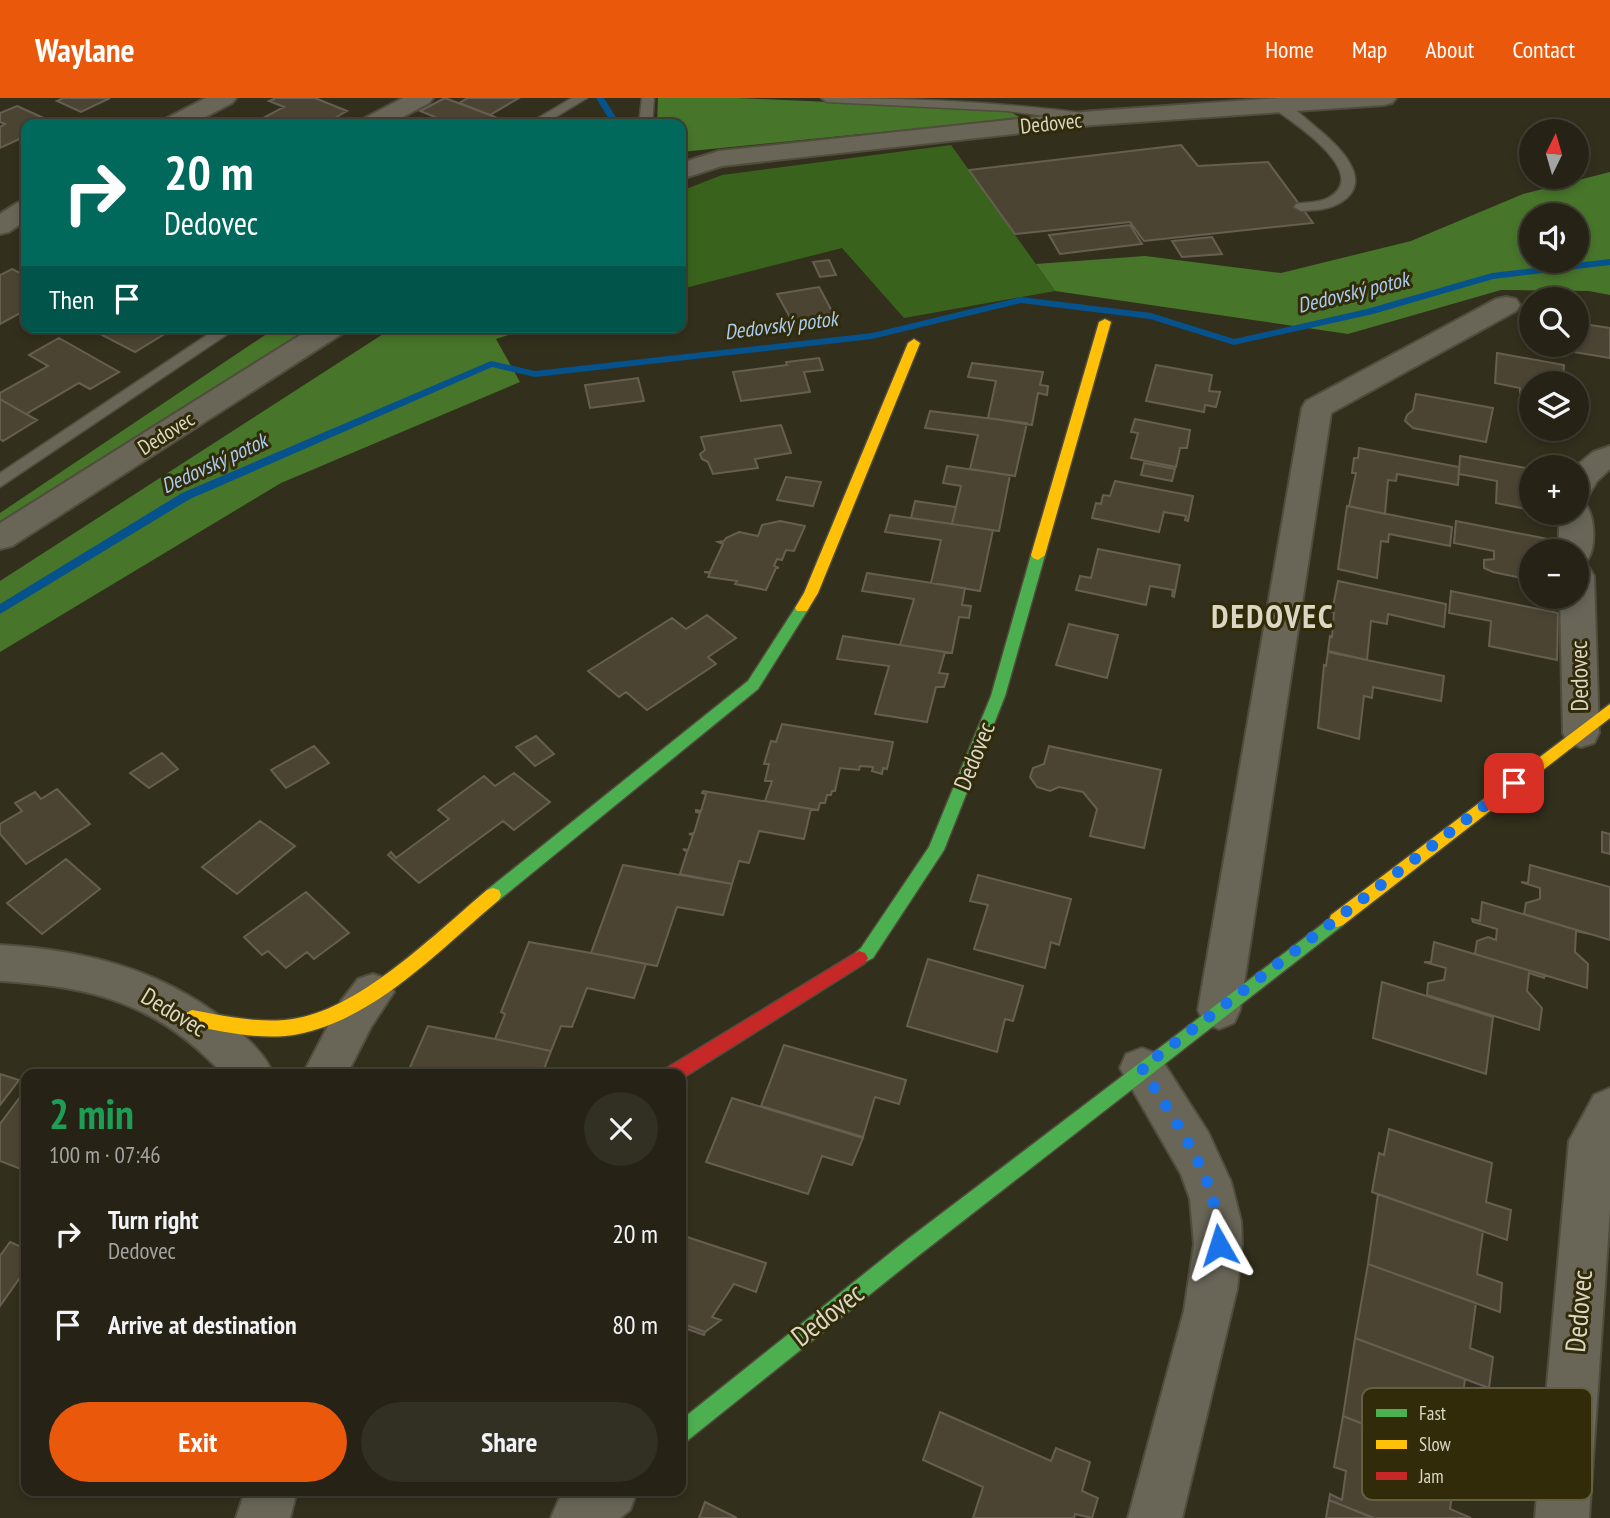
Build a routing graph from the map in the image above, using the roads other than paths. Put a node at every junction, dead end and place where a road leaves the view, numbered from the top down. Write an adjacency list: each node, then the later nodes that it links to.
1 (224, 98): 10 (street)
2 (421, 98): 11 (street)
3 (581, 98): 8 (lane)
4 (648, 98): 14 (lane)
5 (827, 98): 9 (lane)
6 (1384, 98): 7 (street, Dedovec)
7 (1278, 105): 9 (street, Dedovec); 18 (lane)
8 (548, 116): 12 (lane); 13 (lane)
9 (1094, 118): 15 (street, Dedovec)
10 (184, 119)
11 (381, 119)
12 (543, 119)
13 (556, 119)
14 (646, 119)
15 (719, 159): 16 (street, Dedovec); 17 (street, Dedovec)
16 (686, 161)
17 (686, 169)
18 (1301, 207)
19 (21, 212): 21 (street)
20 (21, 225): 21 (street)
21 (0, 227)
22 (21, 237): 23 (street)
23 (0, 248)
24 (1506, 305): 38 (street)
25 (1105, 322): 43 (street, Dedovec)
26 (221, 333): 31 (lane)
27 (324, 333): 32 (street, Dedovec)
28 (914, 343): 37 (street)
29 (1610, 456): 30 (street)
30 (1589, 470)
31 (0, 481)
32 (0, 538)
33 (1578, 609): 35 (street, Dedovec)
34 (1610, 710): 35 (street, Dedovec)
35 (1581, 733): 38 (street, Dedovec)
36 (0, 963): 39 (street, Dedovec)
37 (373, 992): 39 (street); 42 (street)
38 (1219, 1010): 40 (street, Dedovec)
39 (192, 1018): 41 (street, Dedovec)
40 (1142, 1068): 46 (street, Dedovec); 52 (street)
41 (247, 1069)
42 (327, 1069)
43 (681, 1069)
44 (1610, 1109): 45 (street, Dedovec)
45 (1572, 1388)
46 (686, 1429)
47 (270, 1496): 50 (street)
48 (605, 1496): 51 (street)
49 (1563, 1500): 53 (street, Dedovec)
50 (263, 1518)
51 (578, 1518)
52 (1155, 1518)
53 (1562, 1518)

